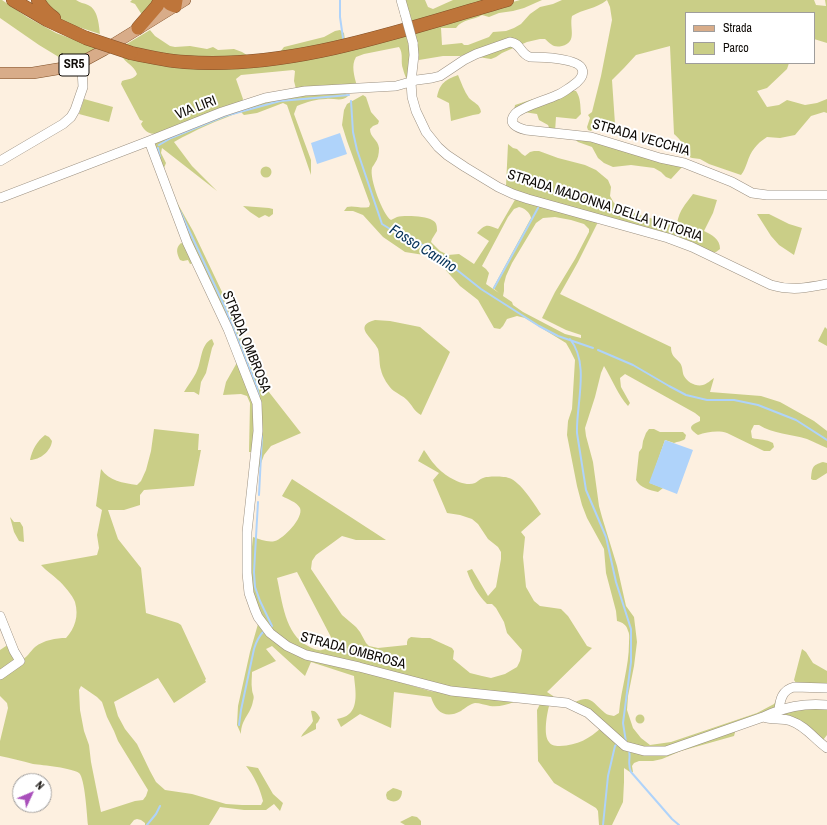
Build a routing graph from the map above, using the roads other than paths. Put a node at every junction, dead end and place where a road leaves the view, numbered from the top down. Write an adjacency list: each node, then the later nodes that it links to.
1 (5, 0): 8 (highway)
2 (13, 0): 8 (highway)
3 (38, 0): 10 (highway)
4 (160, 0): 9 (highway)
5 (401, 0): 13 (street, STRADA MADONNA DELLA VITTORIA, bridge)
6 (507, 0): 10 (highway, bridge)
7 (175, 2): 9 (main road, SR5)
8 (34, 13): 10 (highway)
9 (138, 28): 11 (main road, SR5)
10 (81, 36)
11 (80, 63): 12 (main road, SR5); 15 (street)
12 (0, 73)
13 (411, 82): 14 (street, VIA LIRI); 16 (street, STRADA VECCHIA); 18 (street, STRADA MADONNA DELLA VITTORIA)
14 (149, 141): 17 (street, VIA LIRI); 24 (street, STRADA OMBROSA)
15 (0, 160)
16 (827, 195)
17 (0, 198)
18 (827, 284)
19 (0, 616): 20 (street)
20 (0, 675)
21 (827, 688): 23 (street)
22 (827, 705): 23 (street, STRADA OMBROSA)
23 (779, 710): 24 (street, STRADA OMBROSA)
24 (763, 717): 25 (street)
25 (827, 748)

